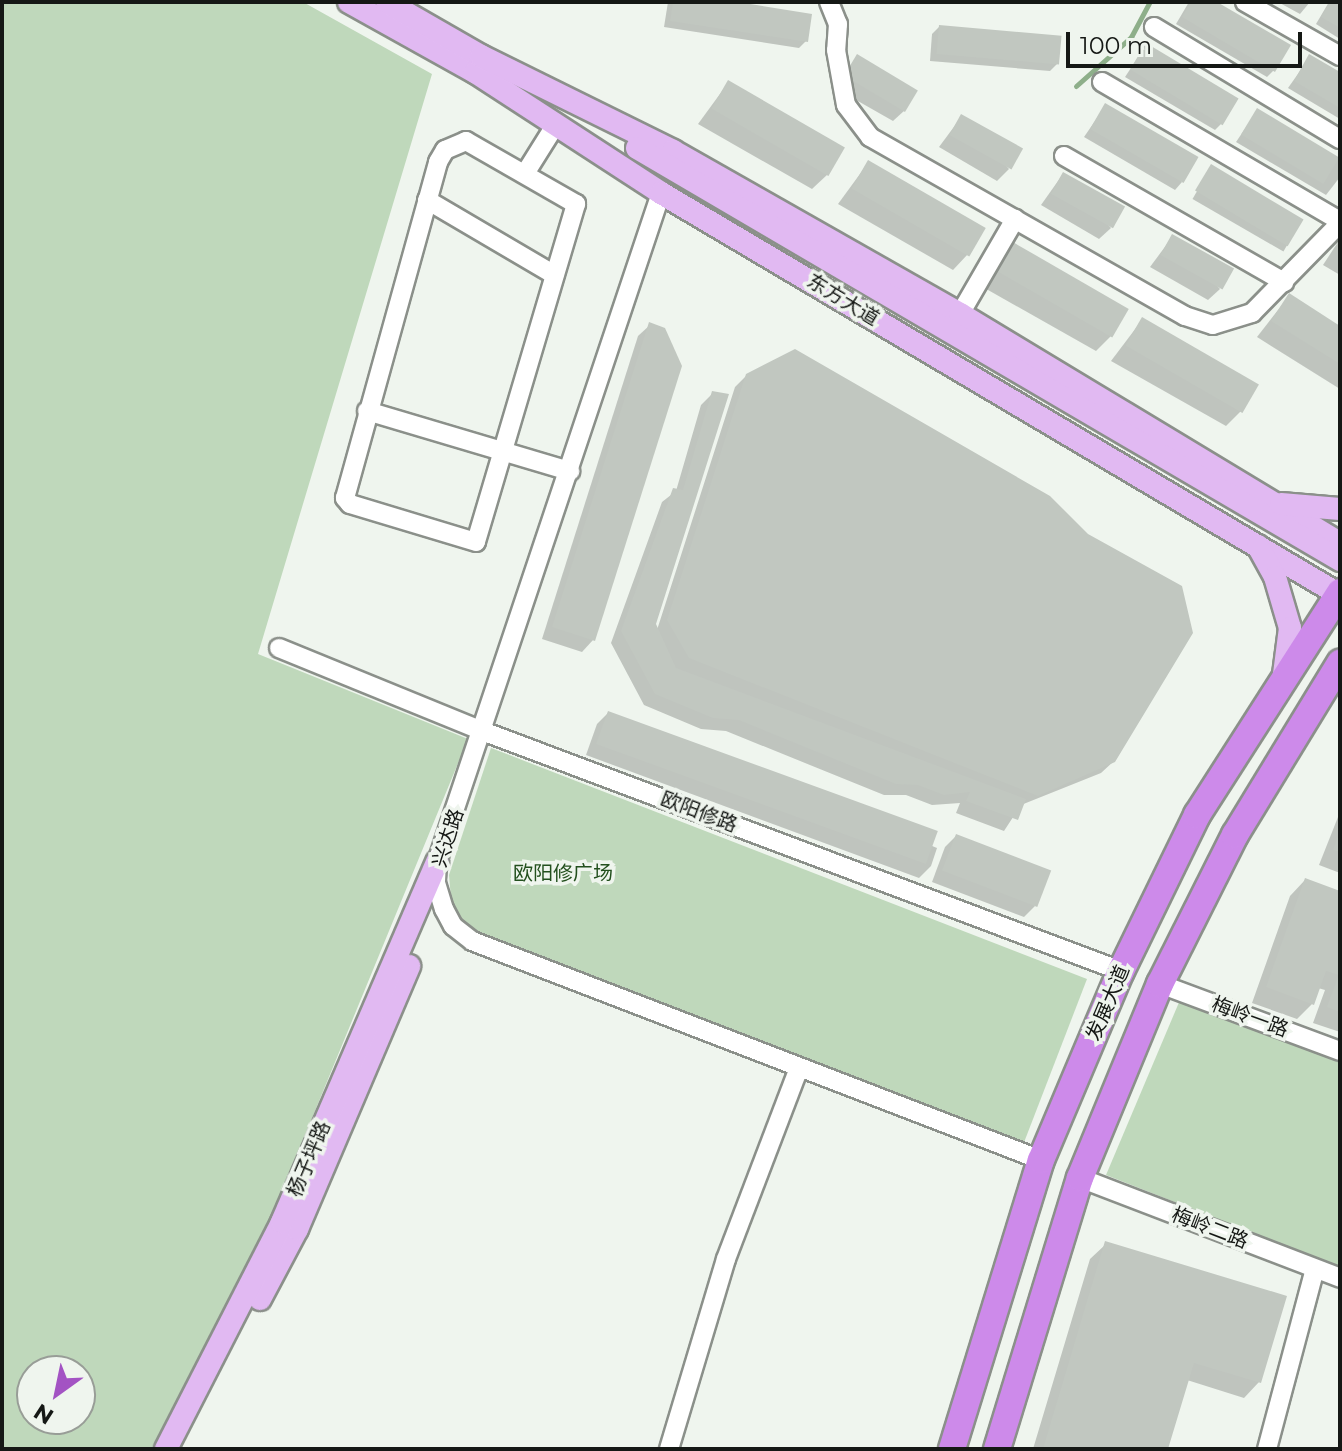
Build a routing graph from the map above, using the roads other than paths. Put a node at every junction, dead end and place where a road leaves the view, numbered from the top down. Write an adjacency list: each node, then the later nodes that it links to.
1 (349, 2): 8 (main road, 东方大道)
2 (387, 2): 5 (main road, 东方大道)
3 (829, 2): 16 (street)
4 (1245, 2): 7 (street)
5 (414, 10): 8 (main road, 东方大道)
6 (1154, 27): 11 (street)
7 (1340, 56)
8 (478, 64): 10 (main road, 东方大道); 20 (main road, 东方大道); 28 (main road); 29 (main road)
9 (1102, 82): 17 (street)
10 (556, 124): 13 (street); 14 (main road, 东方大道)
11 (1340, 139)
12 (1064, 156): 19 (street)
13 (526, 172): 15 (street); 18 (street)
14 (661, 193): 23 (street, 兴达路); 27 (main road, 东方大道)
15 (427, 200): 18 (street); 22 (street)
16 (1015, 219): 19 (street); 20 (street)
17 (1340, 222): 19 (street)
18 (555, 275): 22 (street)
19 (1284, 282)
20 (960, 314): 24 (main road, 东方大道)
21 (367, 411): 22 (street)
22 (503, 451): 23 (street)
23 (570, 471): 34 (street, 兴达路)
24 (1275, 504): 25 (main road); 26 (main road, 东方大道)
25 (1340, 509)
26 (1340, 543)
27 (1257, 545): 29 (main road, 东方大道); 32 (main road)
28 (1340, 560)
29 (1340, 589): 32 (highway, 发展大道)
30 (279, 648): 34 (street, 欧阳修路)
31 (1340, 663): 33 (highway, 发展大道)
32 (1284, 674): 37 (highway, 发展大道)
33 (1329, 685): 38 (highway, 发展大道)
34 (485, 732): 35 (street, 兴达路); 37 (street, 欧阳修路)
35 (437, 862): 36 (street, 兴达路); 45 (main road, 杨子坪路)
36 (439, 896): 40 (street, 兴达路); 46 (main road, 杨子坪路)
37 (1121, 971): 41 (highway, 发展大道)
38 (1160, 984): 39 (street, 梅岭一路); 42 (highway, 发展大道)
39 (1340, 1051)
40 (799, 1068): 41 (street, 兴达路); 47 (street)
41 (1041, 1160): 48 (highway, 发展大道)
42 (1080, 1178): 43 (street, 梅岭二路); 49 (highway, 发展大道)
43 (1315, 1269): 44 (street, 梅岭二路); 50 (street)
44 (1340, 1278)
45 (166, 1449)
46 (182, 1449)
47 (669, 1449)
48 (952, 1449)
49 (997, 1449)
50 (1267, 1449)

